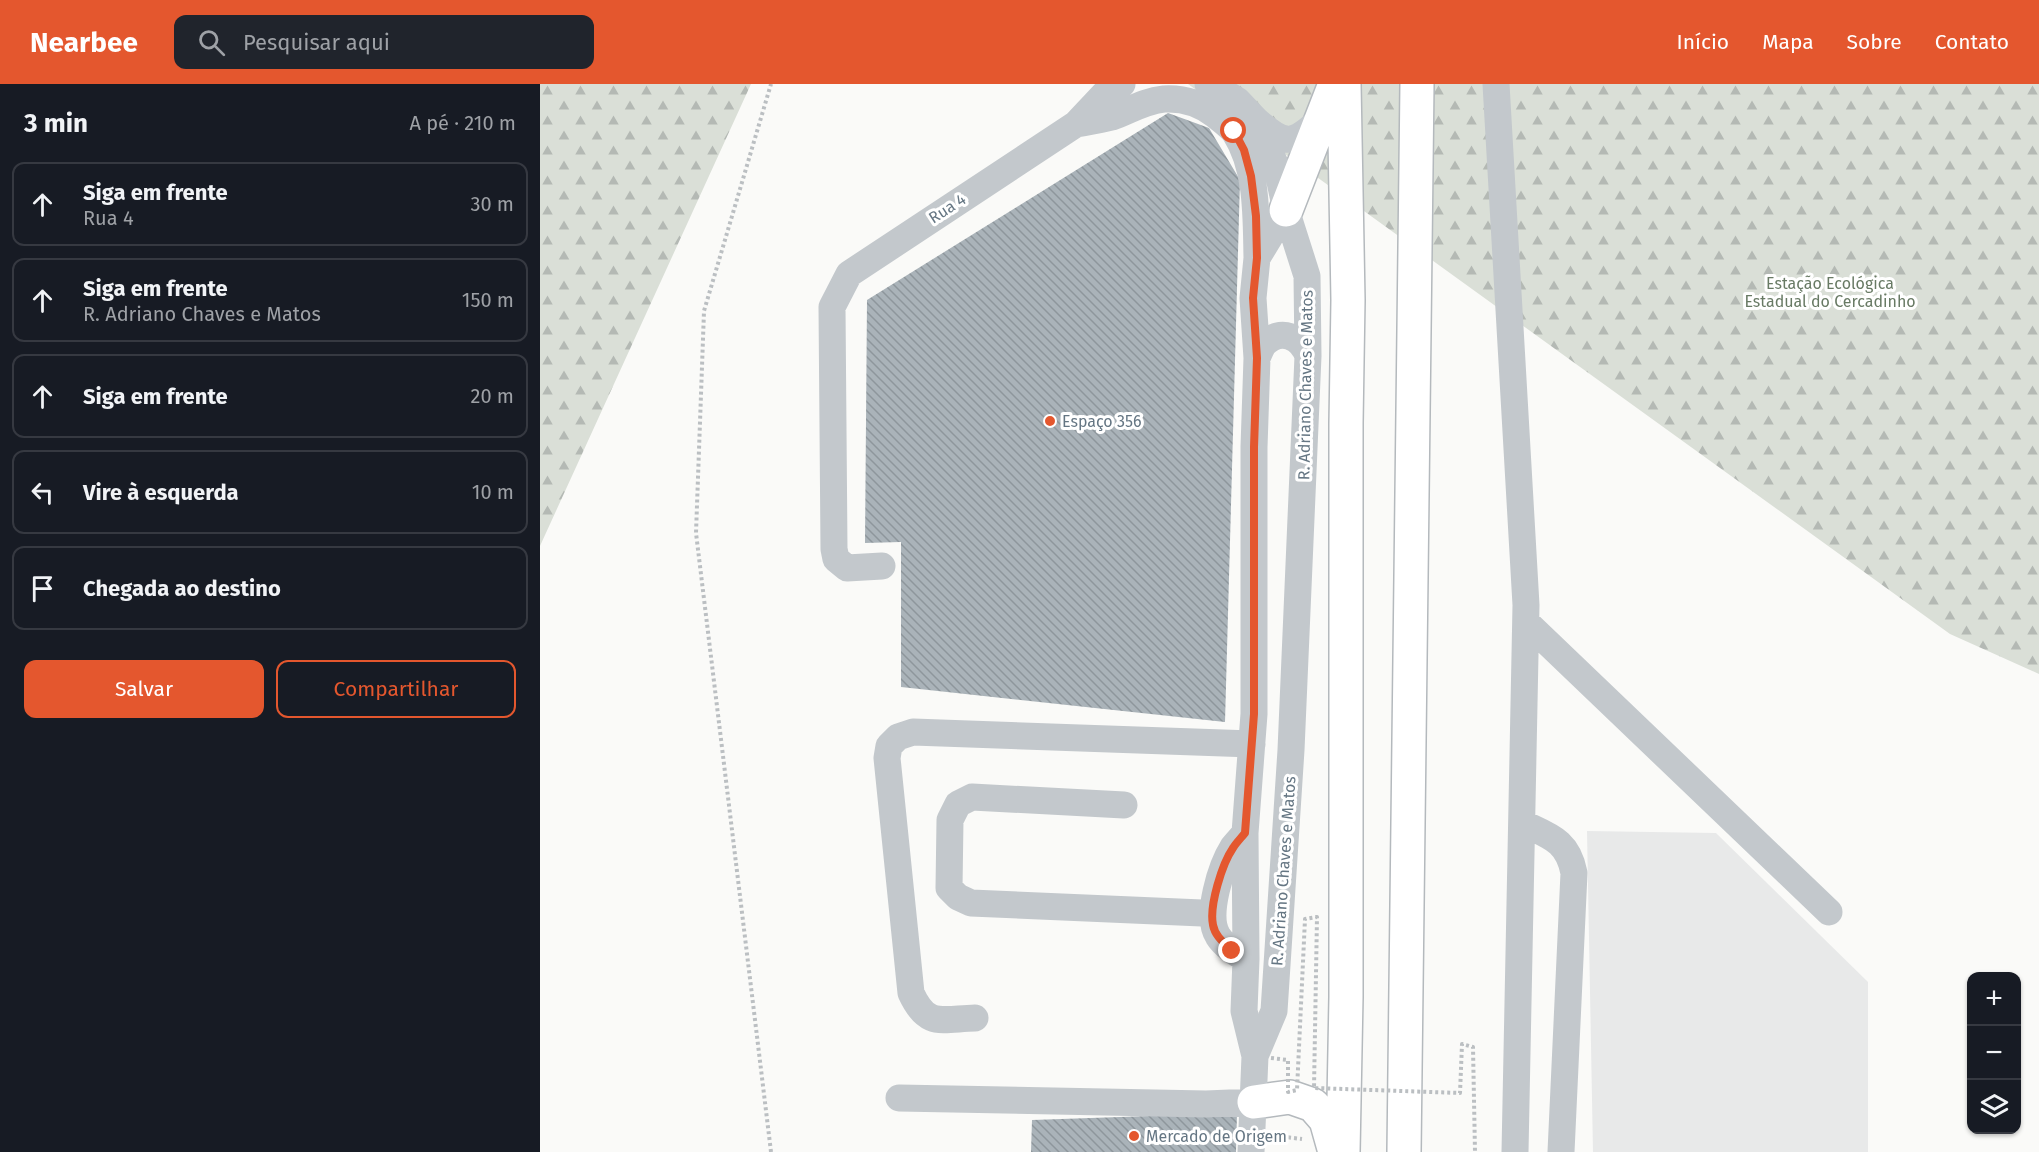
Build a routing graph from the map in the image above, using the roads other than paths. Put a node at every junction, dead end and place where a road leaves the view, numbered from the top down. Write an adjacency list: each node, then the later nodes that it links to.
1 (1122, 84): 9 (street)
2 (1208, 84): 8 (street)
3 (1335, 84): 7 (highway)
4 (1344, 84): 29 (highway)
5 (1418, 84): 30 (highway)
6 (1496, 84): 15 (street)
7 (1322, 118): 8 (street); 10 (highway)
8 (1255, 119): 10 (street)
9 (1076, 124): 11 (street, Rua 4); 14 (street, Rua 4)
10 (1286, 210): 11 (street, R. Adriano Chaves e Matos); 12 (street, R. Adriano Chaves e Matos)
11 (1257, 258): 13 (street, R. Adriano Chaves e Matos)
12 (1308, 356): 13 (street); 24 (street, R. Adriano Chaves e Matos)
13 (1257, 358): 16 (street, R. Adriano Chaves e Matos)
14 (882, 566)
15 (1526, 622): 18 (street); 21 (street)
16 (1252, 744): 19 (street, R. Adriano Chaves e Matos); 23 (street)
17 (1124, 805): 20 (street)
18 (1522, 823): 31 (street); 32 (street)
19 (1245, 833): 20 (street); 22 (street, R. Adriano Chaves e Matos)
20 (1212, 910): 22 (street)
21 (1829, 912)
22 (1246, 959): 24 (street, R. Adriano Chaves e Matos)
23 (975, 1018)
24 (1263, 1057): 26 (street, R. Adriano Chaves e Matos)
25 (899, 1098): 26 (street)
26 (1254, 1102): 27 (street, R. Adriano Chaves e Matos); 28 (highway)
27 (1251, 1152)
28 (1335, 1152)
29 (1343, 1152)
30 (1404, 1152)
31 (1515, 1152)
32 (1561, 1152)

